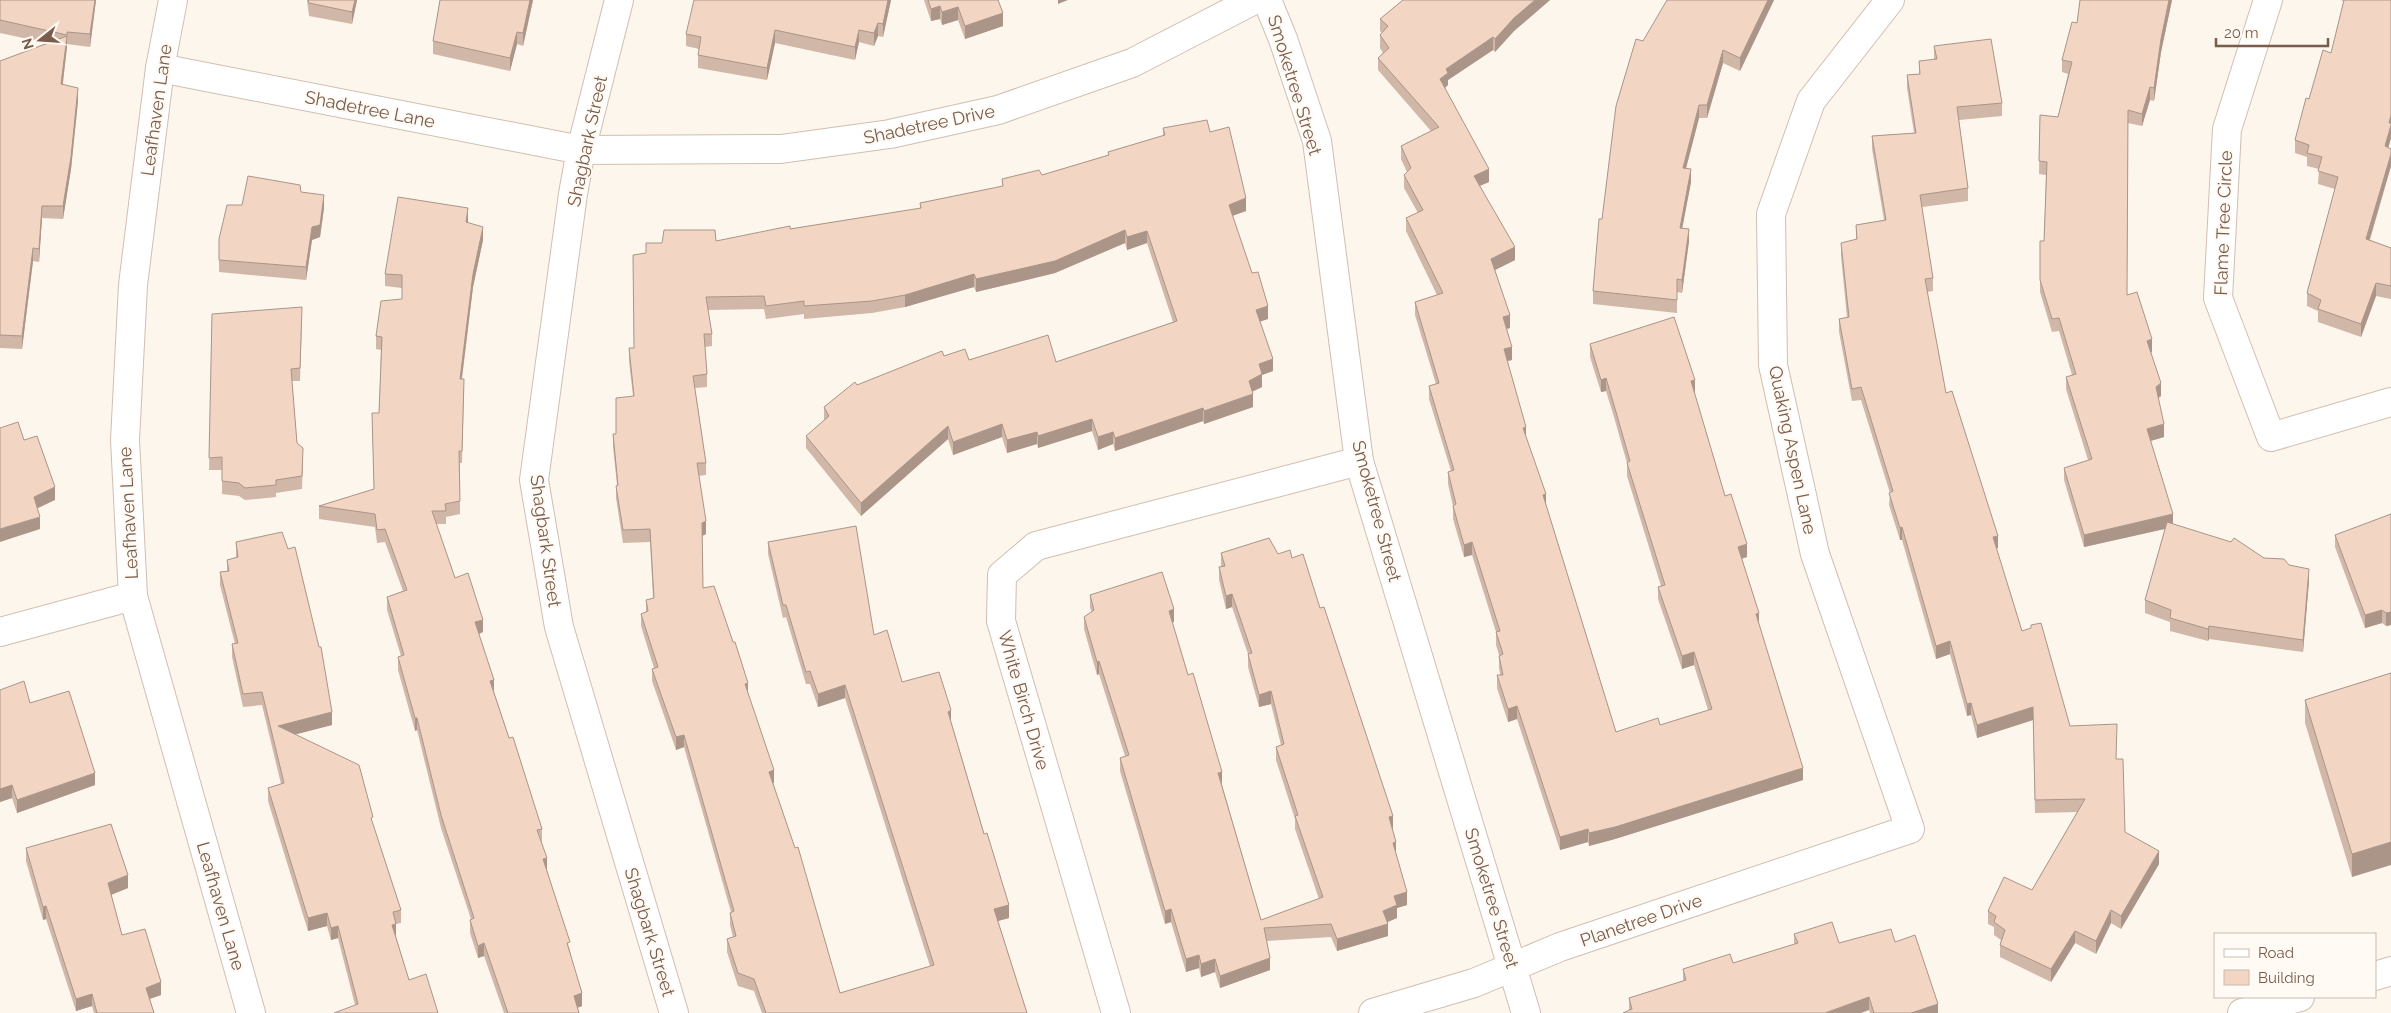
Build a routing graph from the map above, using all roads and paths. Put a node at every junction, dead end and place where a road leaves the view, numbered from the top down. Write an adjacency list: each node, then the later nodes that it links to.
1 (173, 0): 7 (street, Leafhaven Lane)
2 (619, 0): 8 (street, Shagbark Street)
3 (1254, 0): 8 (street, Shadetree Drive)
4 (1268, 0): 10 (street, Smoketree Street)
5 (1890, 0): 13 (street, Quaking Aspen Lane)
6 (2268, 0): 9 (street, Flame Tree Circle)
7 (160, 68): 8 (street, Shadetree Lane); 11 (street, Leafhaven Lane)
8 (581, 150): 19 (street, Shagbark Street)
9 (2391, 402)
10 (1359, 461): 14 (street, Smoketree Street); 20 (street, White Birch Drive)
11 (133, 596): 12 (street); 18 (street, Leafhaven Lane)
12 (0, 632)
13 (1910, 828): 14 (street, Planetree Drive)
14 (1513, 967): 21 (street, Planetree Drive); 22 (street, Smoketree Street)
15 (2391, 971): 16 (street)
16 (2376, 976)
17 (2296, 998): 23 (street)
18 (251, 1013)
19 (674, 1013)
20 (1116, 1013)
21 (1373, 1013)
22 (1526, 1013)
23 (2242, 1013)

